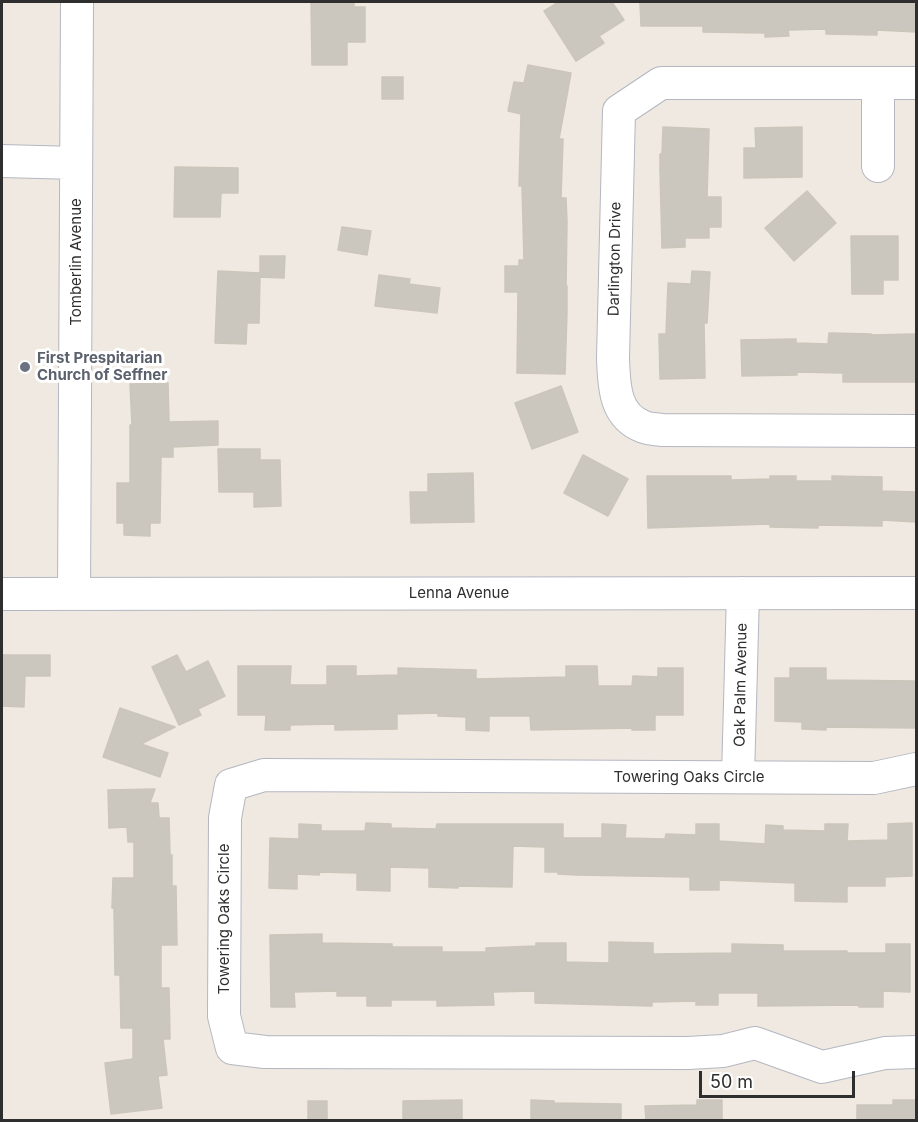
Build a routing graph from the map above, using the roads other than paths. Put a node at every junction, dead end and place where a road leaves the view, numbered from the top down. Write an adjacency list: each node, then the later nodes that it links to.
1 (77, 2): 5 (street, Tomberlin Avenue)
2 (878, 82): 3 (street, Darlington Drive); 6 (street); 7 (street, Darlington Drive)
3 (916, 83)
4 (2, 161): 5 (street)
5 (76, 163): 11 (street, Tomberlin Avenue)
6 (878, 166)
7 (916, 431)
8 (742, 593): 9 (street, Lenna Avenue); 11 (street, Lenna Avenue); 13 (street, Oak Palm Avenue)
9 (916, 593)
10 (2, 594): 11 (street, Lenna Avenue)
11 (74, 594)
12 (916, 769): 13 (street, Towering Oaks Circle)
13 (738, 777): 14 (street, Towering Oaks Circle)
14 (916, 1052)

